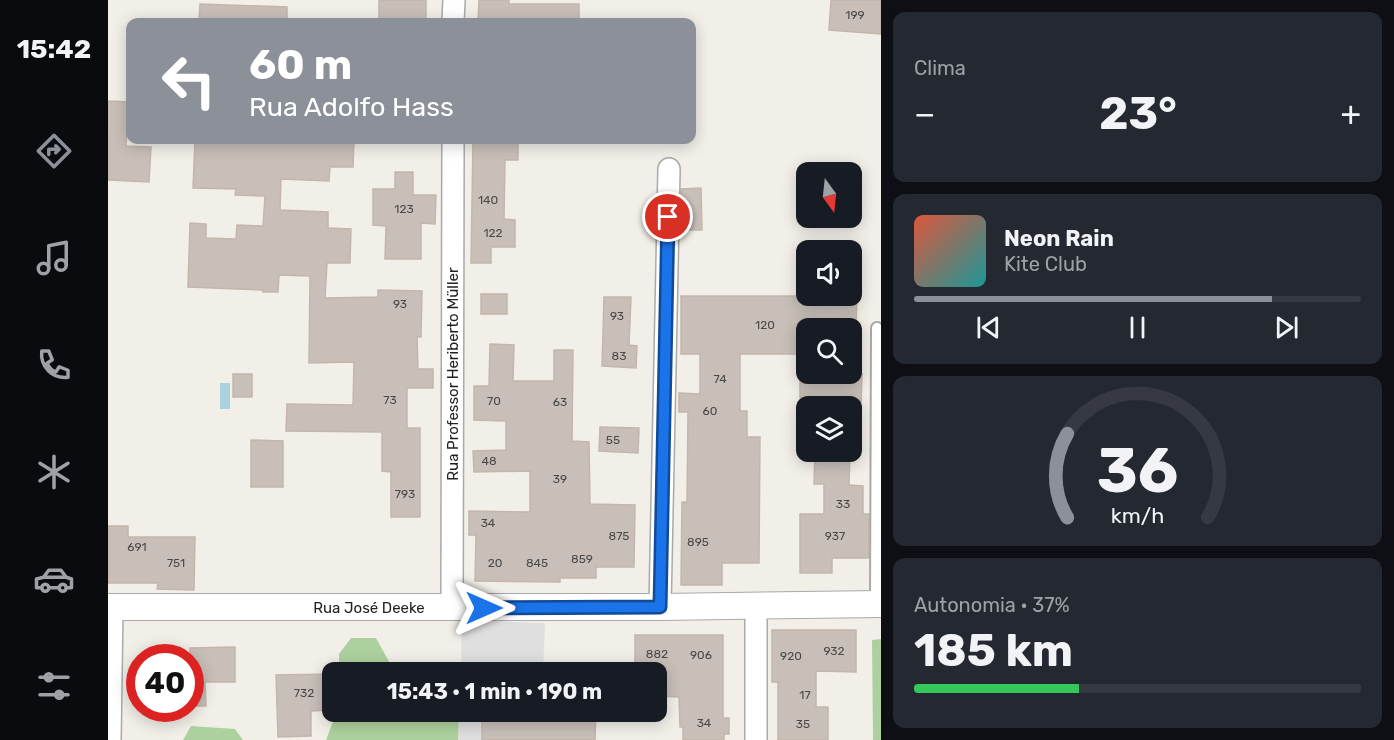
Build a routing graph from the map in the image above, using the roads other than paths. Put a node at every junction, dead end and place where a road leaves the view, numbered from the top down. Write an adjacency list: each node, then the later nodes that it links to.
1 (454, 0): 2 (street)
2 (453, 18)
3 (453, 144): 10 (street, Rua Professor Heriberto Müller)
4 (669, 170): 8 (street)
5 (877, 328): 6 (lane)
6 (879, 604): 9 (street, Rua José Deeke)
7 (110, 607): 10 (street, Rua José Deeke); 11 (street)
8 (660, 607): 9 (street, Rua José Deeke); 10 (street, Rua José Deeke)
9 (756, 607): 12 (street)
10 (452, 608)
11 (110, 740)
12 (756, 740)

